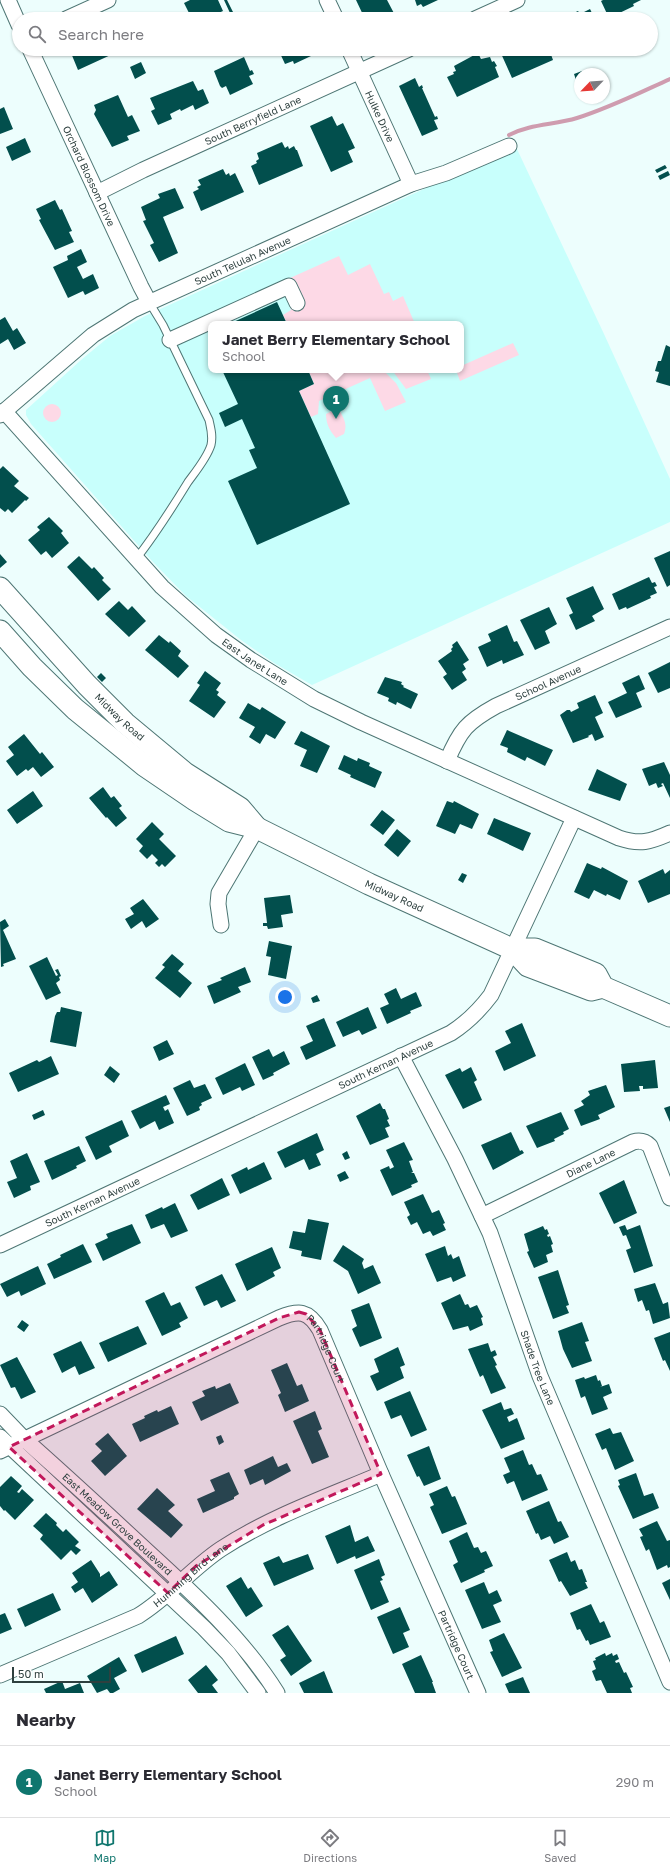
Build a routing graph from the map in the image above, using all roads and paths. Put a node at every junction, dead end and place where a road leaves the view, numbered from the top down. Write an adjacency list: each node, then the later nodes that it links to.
1 (8, 0): 5 (street)
2 (108, 0): 6 (street)
3 (327, 0): 7 (street)
4 (517, 0): 8 (street)
5 (13, 12)
6 (81, 12)
7 (333, 12)
8 (490, 12)
9 (33, 56): 15 (street, Orchard Blossom Drive)
10 (352, 56): 12 (street, Hulke Drive)
11 (394, 56): 12 (street, South Berryfield Lane)
12 (360, 72): 14 (street, Hulke Drive); 15 (street, South Berryfield Lane)
13 (509, 146): 14 (street, South Telulah Avenue)
14 (411, 184): 16 (street, South Telulah Avenue)
15 (97, 193): 16 (street, Orchard Blossom Drive)
16 (149, 302): 20 (lane); 21 (street, South Telulah Avenue)
17 (297, 303): 18 (street)
18 (212, 321)
19 (208, 323): 20 (street)
20 (170, 340): 22 (lane)
21 (2, 413): 22 (street, East Janet Lane)
22 (136, 559): 30 (street, East Janet Lane)
23 (0, 588): 27 (main road, Midway Road)
24 (0, 607): 27 (main road)
25 (670, 627): 30 (street, School Avenue)
26 (0, 631): 29 (main road, Midway Road)
27 (49, 643): 28 (main road, Midway Road)
28 (110, 709): 29 (main road); 32 (main road, Midway Road)
29 (95, 726): 32 (main road, Midway Road)
30 (447, 760): 31 (street, East Janet Lane)
31 (574, 818): 33 (street); 35 (street, South Kernan Avenue)
32 (257, 828): 34 (street); 35 (main road, Midway Road)
33 (670, 833)
34 (221, 926)
35 (512, 949): 36 (main road, Midway Road); 37 (street, South Kernan Avenue)
36 (670, 1016)
37 (401, 1056): 39 (street, Shade Tree Lane); 40 (street, South Kernan Avenue)
38 (670, 1198): 39 (street, Diane Lane)
39 (482, 1216): 48 (street, Shade Tree Lane)
40 (0, 1245)
41 (0, 1414): 42 (street, East Meadow Grove Boulevard)
42 (24, 1439): 43 (street, Partridge Court); 44 (street, Partridge Court); 45 (street, East Meadow Grove Boulevard)
43 (3, 1445): 46 (street, East Meadow Grove Boulevard)
44 (381, 1474): 45 (street, Humming Bird Lane); 51 (street, Partridge Court)
45 (180, 1582): 46 (street, Humming Bird Lane); 50 (street, East Meadow Grove Boulevard)
46 (168, 1594): 47 (street, Humming Bird Lane); 49 (street, East Meadow Grove Boulevard)
47 (0, 1675)
48 (670, 1682)
49 (258, 1693)
50 (277, 1693)
51 (478, 1693)

